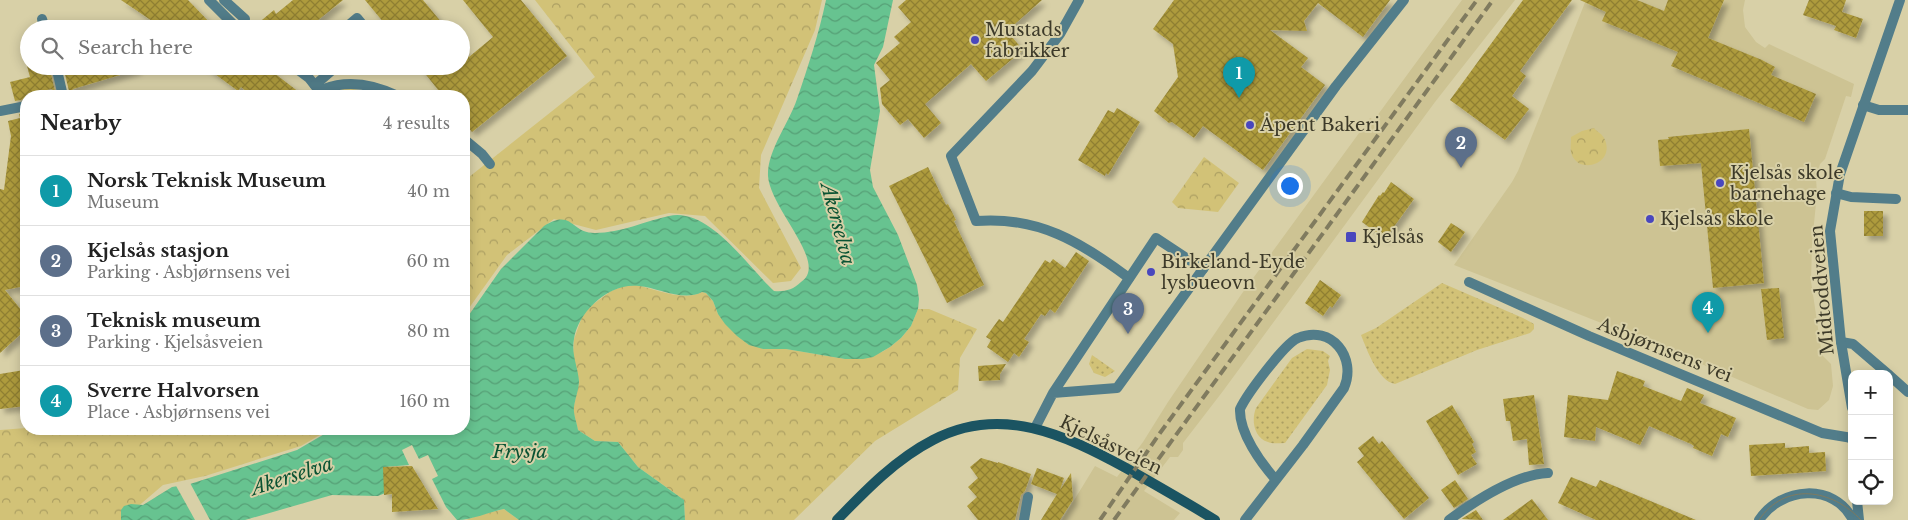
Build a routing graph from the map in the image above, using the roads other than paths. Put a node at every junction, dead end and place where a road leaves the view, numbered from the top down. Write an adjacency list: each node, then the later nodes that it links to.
1 (209, 0): 6 (street)
2 (224, 0): 7 (street)
3 (1079, 0): 24 (street)
4 (1404, 0): 23 (street)
5 (1900, 0): 15 (street, Midtoddveien)
6 (229, 20)
7 (245, 20)
8 (58, 75): 12 (street)
9 (303, 75): 11 (street)
10 (327, 75): 11 (street)
11 (315, 85): 13 (street); 14 (street)
12 (62, 90)
13 (319, 90)
14 (384, 90)
15 (1863, 105): 18 (street); 21 (street, Midtoddveien)
16 (20, 107): 17 (street)
17 (0, 110)
18 (1908, 110)
19 (470, 144): 20 (street)
20 (490, 164)
21 (1836, 193): 22 (street); 26 (street, Midtoddveien)
22 (1896, 199)
23 (1203, 269): 24 (street); 30 (street)
24 (1129, 278): 30 (street)
25 (1469, 282): 33 (street, Asbjørnsens vei)
26 (1842, 342): 27 (street); 29 (street, Midtoddveien)
27 (1884, 370)
28 (1893, 378): 31 (street)
29 (1848, 382)
30 (1053, 392): 32 (street)
31 (1908, 392)
32 (1035, 428): 38 (main road, Kjelsåsveien); 40 (main road, Kjelsåsveien)
33 (1848, 437)
34 (1548, 473): 42 (street)
35 (1276, 480): 35 (street); 41 (street)
36 (1028, 497): 39 (street)
37 (1858, 505): 45 (street)
38 (837, 520)
39 (1024, 520)
40 (1215, 520)
41 (1245, 520)
42 (1449, 520)
43 (1759, 520): 44 (street)
44 (1853, 520)
45 (1859, 520)

